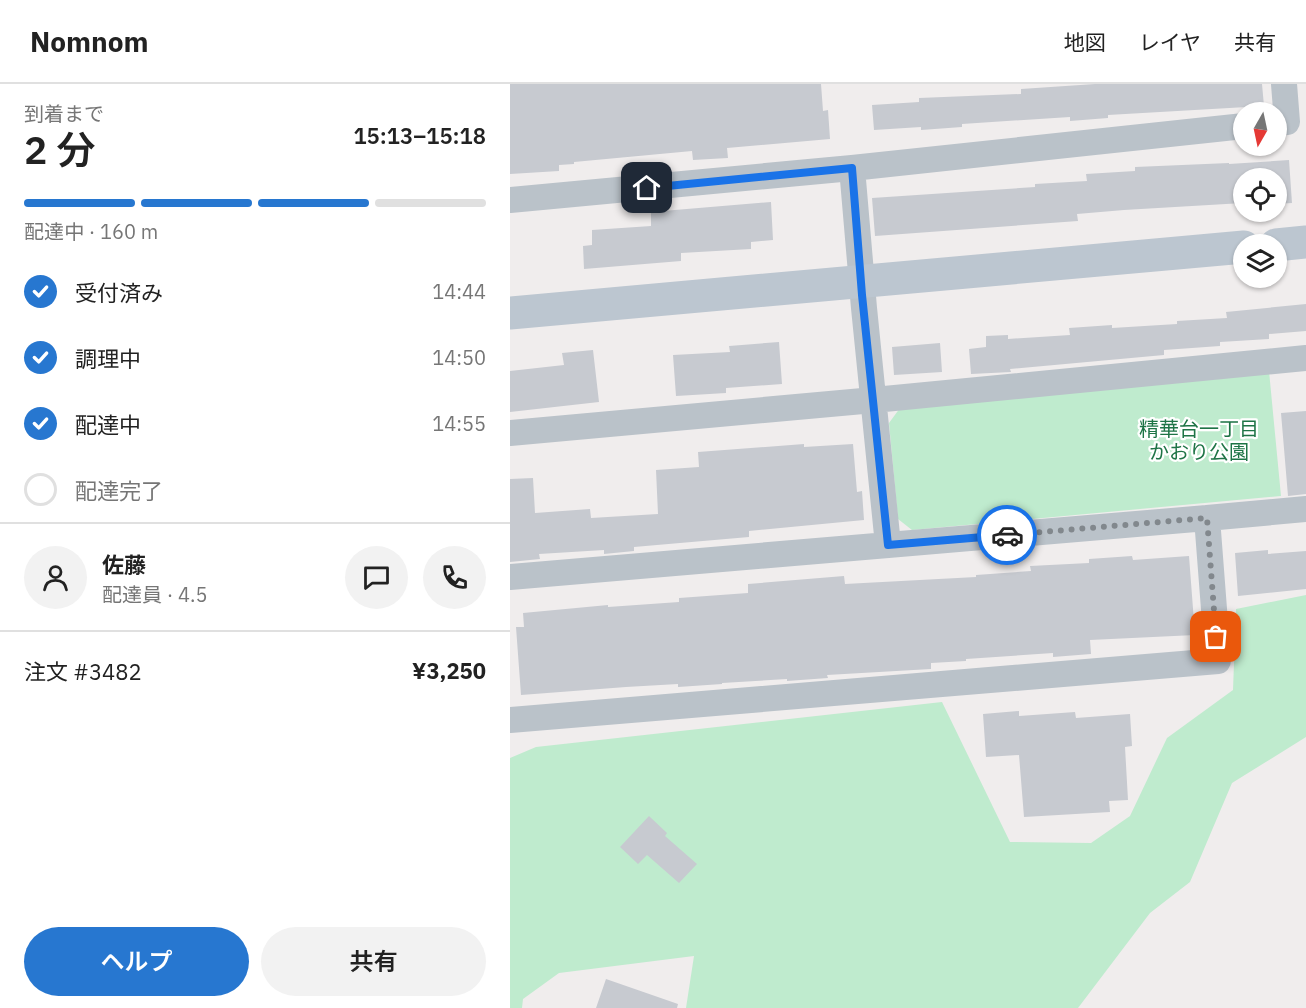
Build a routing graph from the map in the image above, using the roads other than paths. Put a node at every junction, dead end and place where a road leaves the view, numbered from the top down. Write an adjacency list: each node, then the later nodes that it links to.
1 (1284, 84): 2 (street)
2 (1285, 102)
3 (1233, 127): 4 (street)
4 (852, 168): 5 (street); 9 (street)
5 (510, 200)
6 (1306, 242): 7 (street)
7 (1287, 243)
8 (1233, 249): 9 (street)
9 (861, 281): 10 (street); 12 (street)
10 (510, 313)
11 (1306, 357): 12 (street)
12 (874, 400): 13 (street); 16 (street)
13 (510, 432)
14 (1306, 509): 15 (street)
15 (1207, 518): 16 (street); 18 (street)
16 (888, 545): 17 (street)
17 (510, 577)
18 (510, 720)

